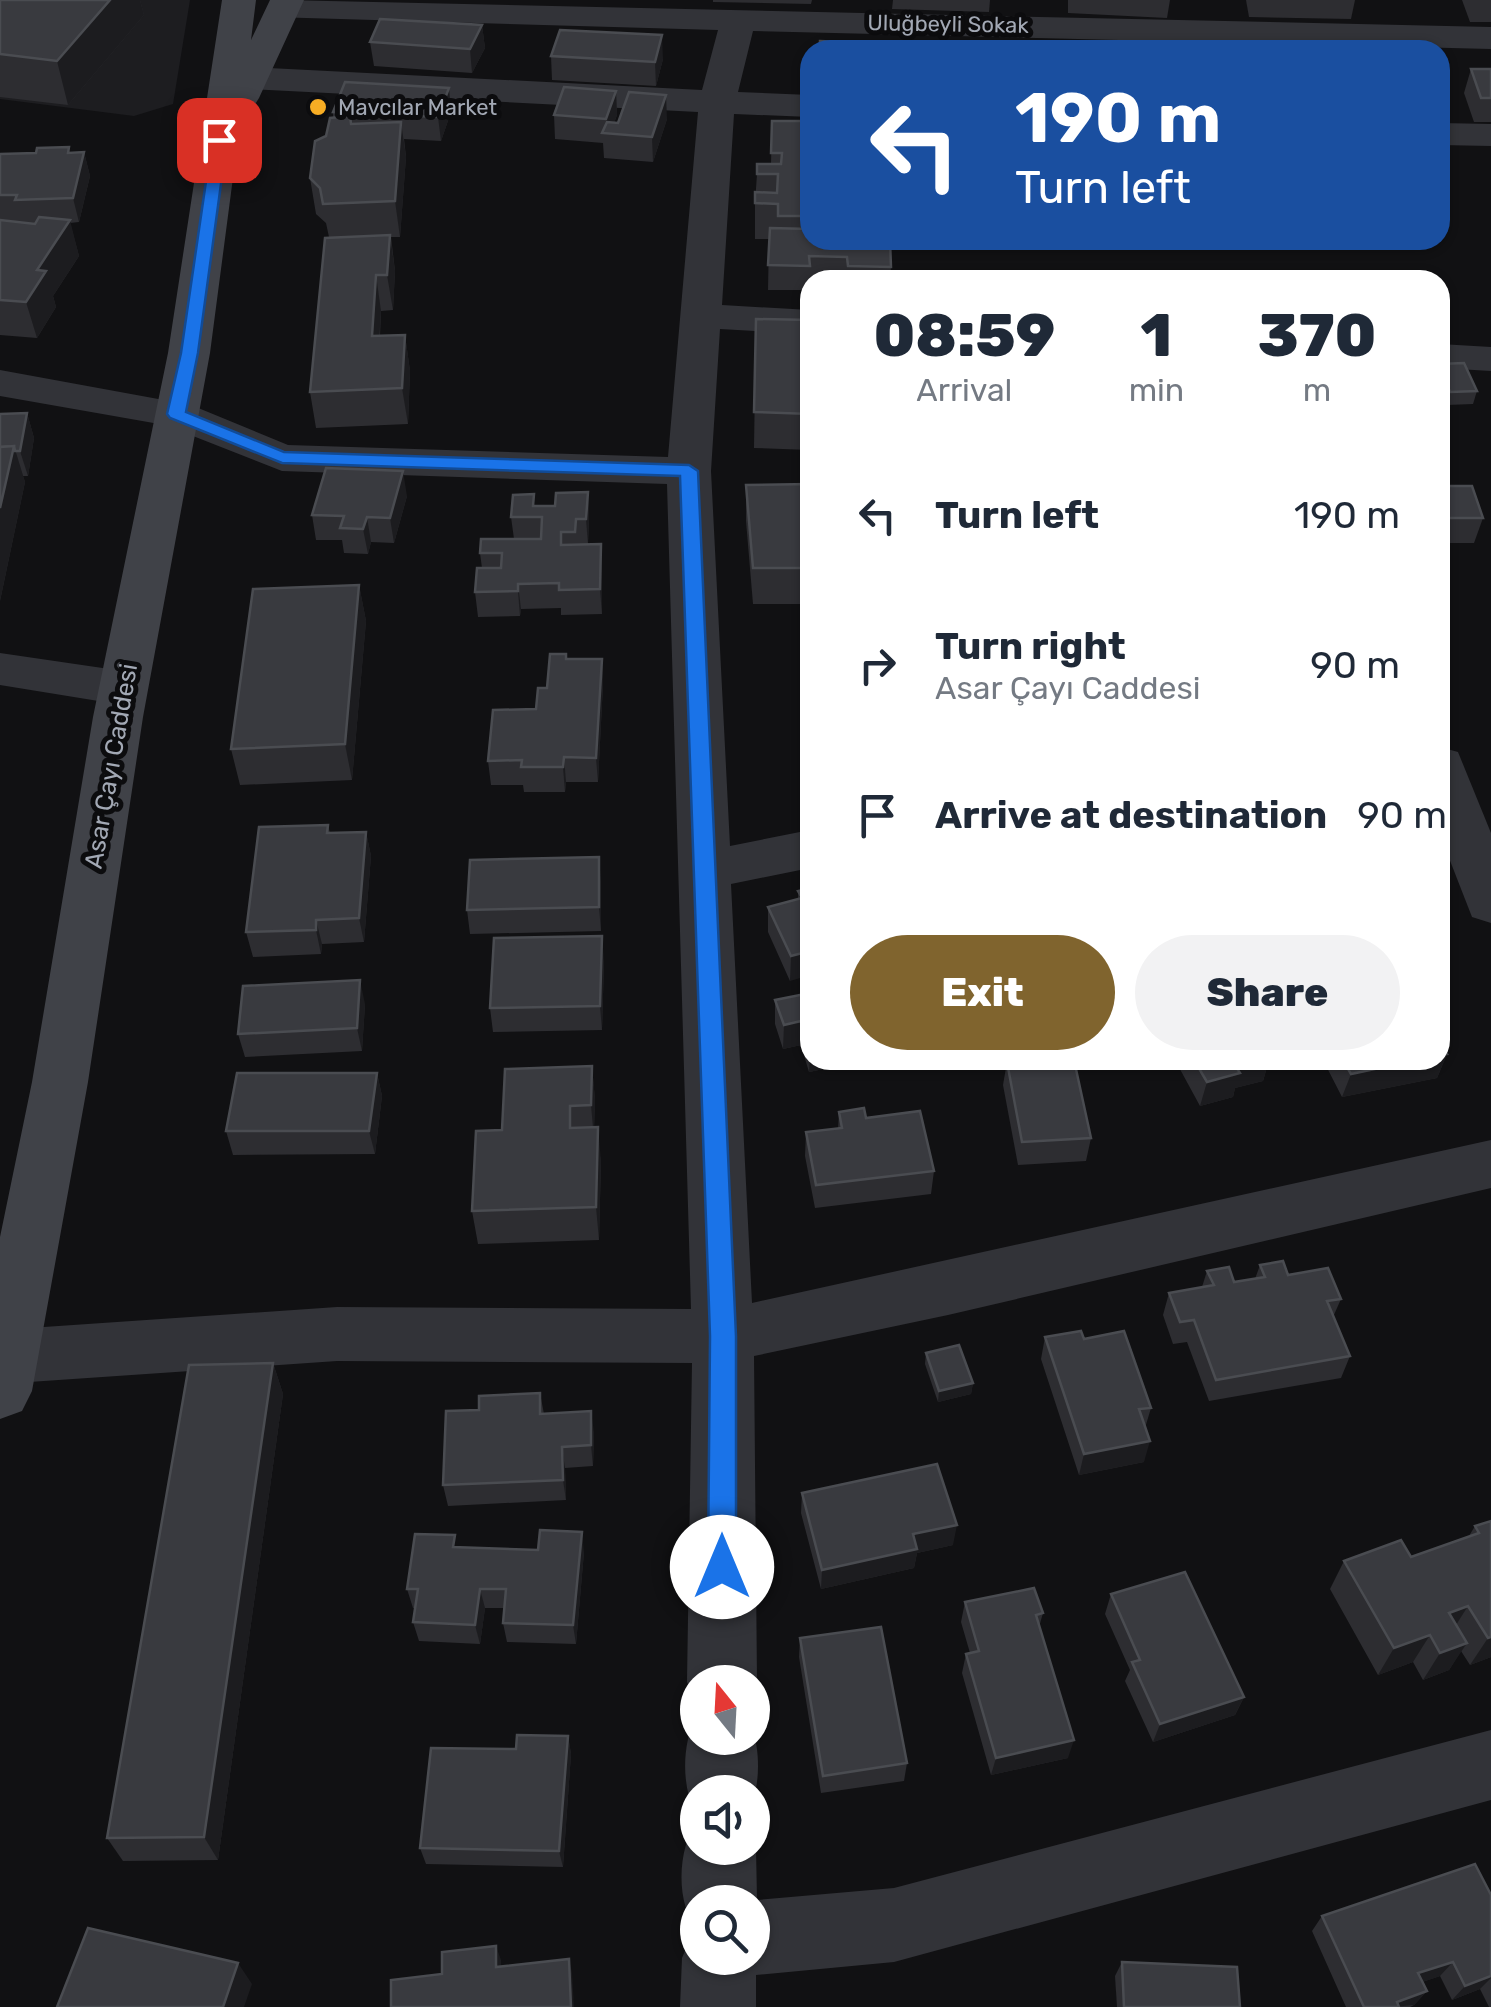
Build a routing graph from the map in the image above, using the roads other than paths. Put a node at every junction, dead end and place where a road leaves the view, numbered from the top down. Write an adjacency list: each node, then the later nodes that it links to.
1 (239, 0): 14 (street, Asar Çayı Caddesi)
2 (1396, 0): 7 (street)
3 (286, 5): 4 (street, Uluğbeyli Sokak); 9 (street)
4 (739, 18): 6 (street, Uluğbeyli Sokak); 10 (street)
5 (1491, 38): 8 (street, Uluğbeyli Sokak)
6 (1319, 40)
7 (1398, 40)
8 (1450, 40)
9 (251, 78): 10 (street); 14 (street)
10 (717, 102): 11 (street); 15 (street)
11 (800, 106)
12 (1450, 134): 13 (street)
13 (1491, 135)
14 (219, 140): 20 (street, Asar Çayı Caddesi)
15 (700, 316): 16 (street); 21 (street)
16 (800, 321)
17 (1450, 357): 18 (street)
18 (1491, 359)
19 (0, 383): 20 (street)
20 (176, 414): 21 (street); 23 (street, Asar Çayı Caddesi)
21 (689, 471): 26 (street)
22 (0, 669): 23 (street)
23 (123, 688): 30 (street, Asar Çayı Caddesi)
24 (1450, 792): 27 (street)
25 (800, 852): 26 (street)
26 (704, 870): 29 (street)
27 (1491, 903)
28 (1491, 1164): 29 (street)
29 (723, 1336): 30 (street); 31 (street)
30 (2, 1369)
31 (722, 1665)
32 (1491, 1765): 33 (street)
33 (770, 1936)
34 (719, 1975): 35 (street)
35 (718, 2007)

